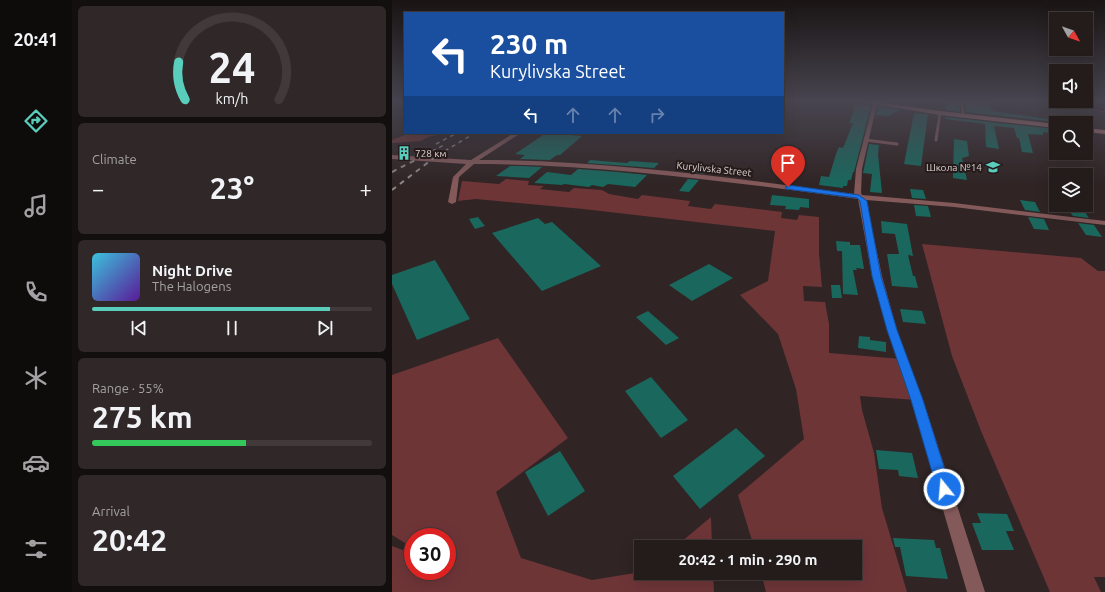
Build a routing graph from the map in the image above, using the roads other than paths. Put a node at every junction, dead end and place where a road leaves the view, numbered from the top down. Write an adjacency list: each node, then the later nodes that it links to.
1 (868, 129): 6 (street)
2 (938, 129): 7 (lane)
3 (1093, 131): 4 (street)
4 (1105, 132)
5 (516, 134): 10 (street)
6 (865, 140): 8 (lane); 11 (street)
7 (936, 140)
8 (897, 144)
9 (392, 157): 10 (street, Kurylivska Street)
10 (472, 162): 11 (street, Kurylivska Street); 12 (street)
11 (859, 197): 13 (street, Kurylivska Street); 14 (street)
12 (452, 202)
13 (1105, 223)
14 (976, 592)

